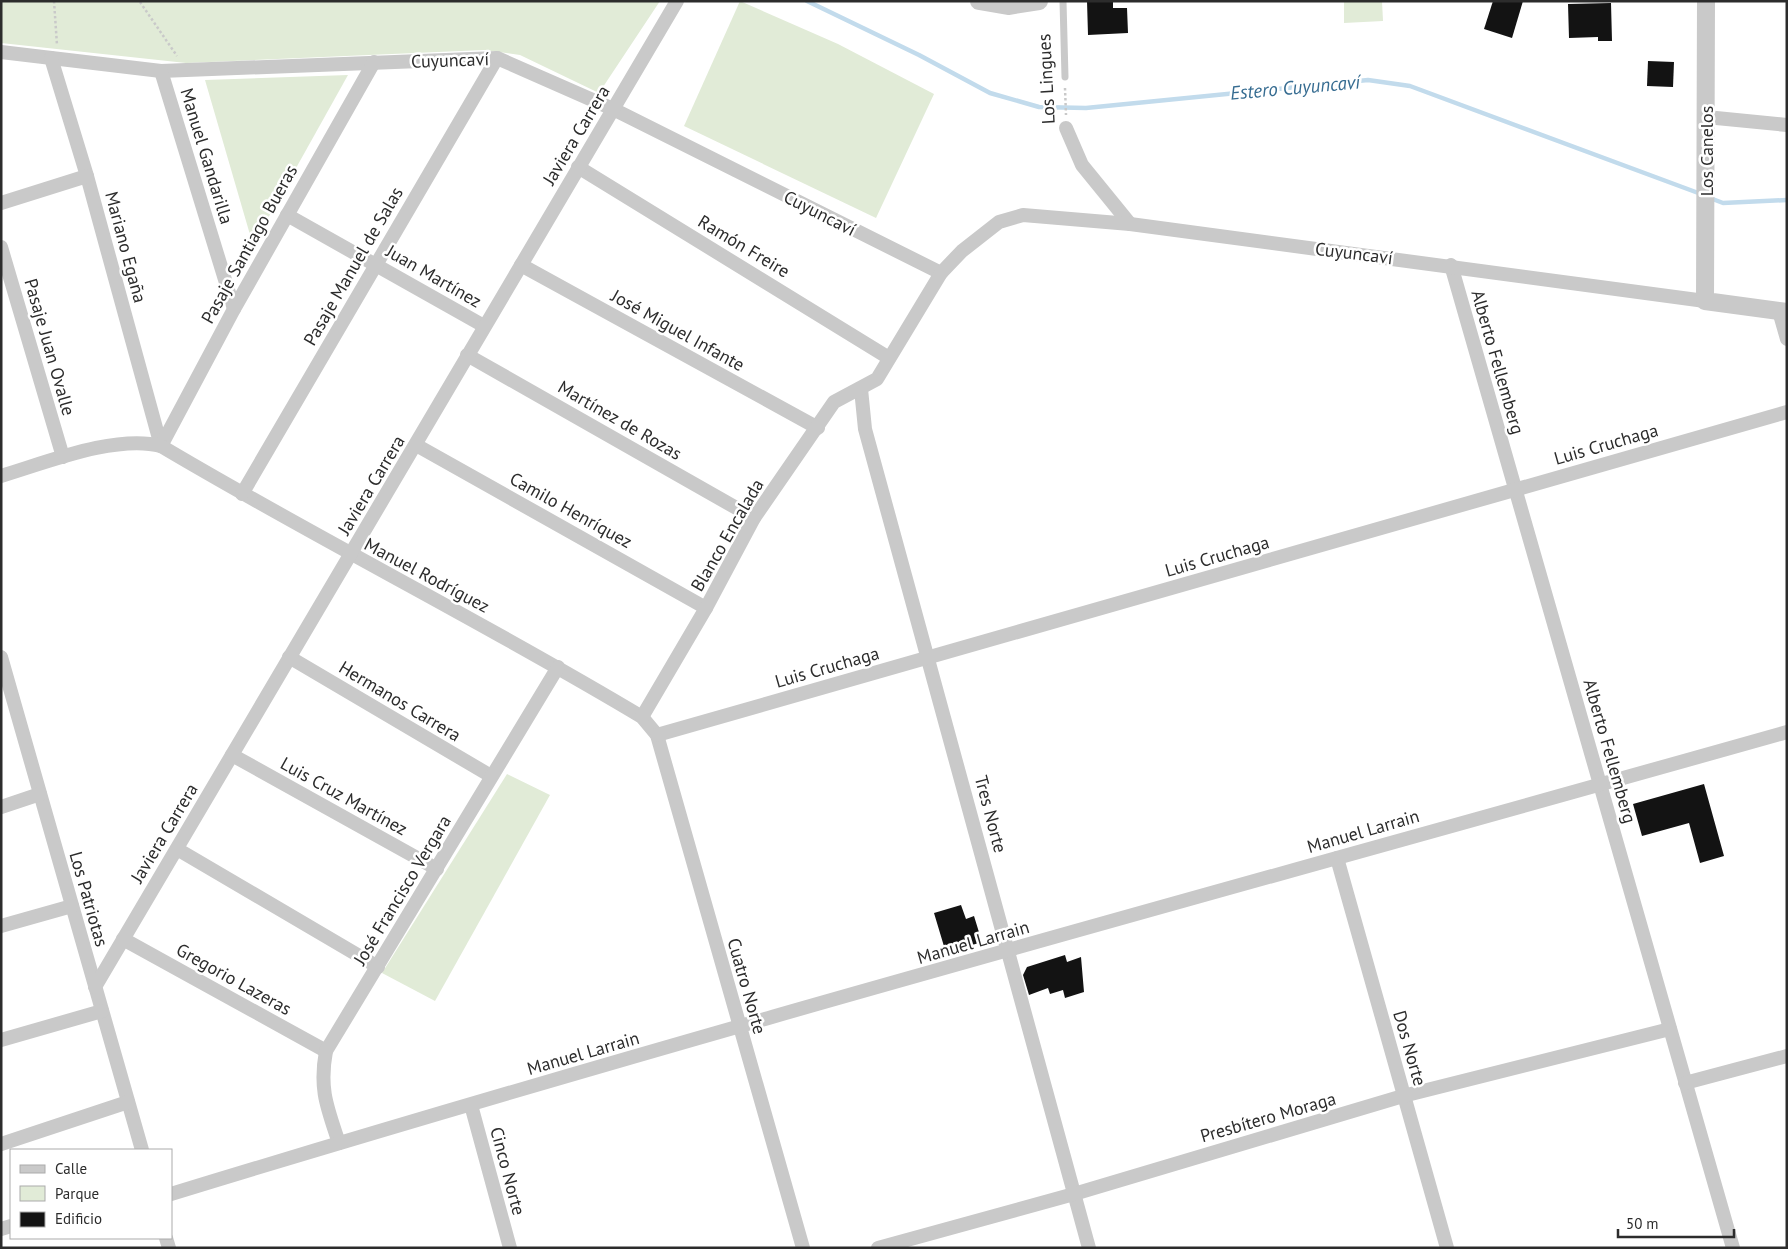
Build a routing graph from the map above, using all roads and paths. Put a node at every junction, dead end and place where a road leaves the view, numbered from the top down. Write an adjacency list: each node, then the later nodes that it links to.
1 (54, 1): 10 (path)
2 (677, 1): 15 (street, Javiera Carrera)
3 (979, 1): 4 (street)
4 (1039, 1)
5 (1062, 1): 14 (lane, Los Lingues)
6 (140, 2): 12 (path)
7 (1704, 2): 16 (street, Los Canelos)
8 (1, 52): 10 (street, Cuyuncaví)
9 (497, 58): 11 (street, Cuyuncaví); 15 (street, Cuyuncaví); 25 (street, Pasaje Manuel de Salas)
10 (55, 59): 13 (street, Cuyuncaví); 20 (street, Mariano Egaña)
11 (374, 62): 12 (street, Cuyuncaví); 22 (street, Pasaje Santiago Bueras)
12 (185, 70): 13 (street, Cuyuncaví)
13 (161, 71): 30 (street, Manuel Gandarilla)
14 (1065, 77): 18 (path, Los Lingues)
15 (614, 110): 19 (street, Javiera Carrera); 28 (street, Cuyuncaví)
16 (1706, 117): 17 (street); 29 (street, Los Canelos)
17 (1787, 126)
18 (1066, 128): 23 (street, Los Lingues)
19 (578, 167): 26 (street, Javiera Carrera); 35 (street, Ramón Freire)
20 (87, 176): 21 (street); 40 (street, Mariano Egaña)
21 (1, 203)
22 (287, 215): 25 (street, Juan Martínez); 30 (street, Pasaje Santiago Bueras)
23 (1130, 224): 27 (street, Cuyuncaví); 28 (street, Cuyuncaví)
24 (1, 246): 41 (street, Pasaje Juan Ovalle)
25 (376, 264): 32 (street, Juan Martínez); 44 (street, Pasaje Manuel de Salas)
26 (520, 265): 32 (street, Javiera Carrera); 38 (street, José Miguel Infante)
27 (1451, 265): 29 (street, Cuyuncaví); 43 (street, Alberto Fellemberg)
28 (941, 273): 35 (street, Cuyuncaví)
29 (1705, 301): 31 (street, Cuyuncaví)
30 (234, 309): 40 (street, Pasaje Santiago Bueras)
31 (1783, 312): 33 (street)
32 (484, 326): 34 (street, Javiera Carrera)
33 (1787, 339)
34 (466, 355): 39 (street, Javiera Carrera); 45 (street, Martínez de Rozas)
35 (889, 358): 36 (street, Cuyuncaví)
36 (861, 389): 38 (street, Blanco Encalada); 50 (street, Tres Norte)
37 (1787, 412): 43 (street, Luis Cruchaga)
38 (818, 428): 45 (street, Blanco Encalada)
39 (416, 444): 46 (street, Javiera Carrera); 47 (street, Camilo Henríquez)
40 (161, 446): 41 (street, Manuel Rodríguez); 44 (street, Manuel Rodríguez)
41 (63, 457): 42 (street, Manuel Rodríguez)
42 (1, 476)
43 (1515, 489): 50 (street, Luis Cruchaga); 58 (street, Alberto Fellemberg)
44 (242, 494): 46 (street, Manuel Rodríguez)
45 (754, 518): 47 (street, Blanco Encalada)
46 (351, 555): 49 (street, Javiera Carrera); 51 (street, Manuel Rodríguez)
47 (706, 608): 53 (street, Blanco Encalada)
48 (1, 657): 52 (street, Los Patriotas)
49 (289, 657): 56 (street, Javiera Carrera); 57 (street, Hermanos Carrera)
50 (928, 658): 55 (street, Luis Cruchaga); 67 (street, Tres Norte)
51 (558, 667): 53 (street, Manuel Rodríguez); 57 (street, José Francisco Vergara)
52 (6, 695): 59 (street, Los Patriotas)
53 (642, 717): 55 (street, Manuel Rodríguez)
54 (1787, 732): 58 (street, Manuel Larrain)
55 (657, 735): 71 (street, Cuatro Norte)
56 (232, 755): 61 (street, Javiera Carrera); 63 (street, Luis Cruz Martínez)
57 (491, 776): 63 (street, José Francisco Vergara)
58 (1600, 785): 62 (street, Manuel Larrain); 72 (street, Alberto Fellemberg)
59 (40, 794): 60 (street); 64 (street, Los Patriotas)
60 (1, 807)
61 (177, 849): 66 (street, Javiera Carrera); 68 (street)
62 (1337, 858): 67 (street, Manuel Larrain); 77 (street, Dos Norte)
63 (437, 869): 68 (street, José Francisco Vergara)
64 (72, 906): 65 (street); 69 (street, Los Patriotas)
65 (1, 926)
66 (123, 938): 69 (street, Javiera Carrera); 74 (street, Gregorio Lazeras)
67 (1009, 951): 71 (street, Manuel Larrain); 84 (street, Tres Norte)
68 (378, 967): 74 (street, José Francisco Vergara)
69 (95, 987): 70 (street, Los Patriotas)
70 (102, 1011): 73 (street); 78 (street, Los Patriotas)
71 (739, 1027): 79 (street, Manuel Larrain); 86 (street, Cuatro Norte)
72 (1670, 1029): 76 (street, Alberto Fellemberg); 77 (street, Presbítero Moraga)
73 (1, 1040)
74 (326, 1051): 80 (street, José Francisco Vergara)
75 (1787, 1056): 76 (street)
76 (1685, 1083): 90 (street, Alberto Fellemberg)
77 (1404, 1096): 84 (street, Presbítero Moraga); 89 (street, Dos Norte)
78 (128, 1102): 81 (street); 82 (street, Los Patriotas)
79 (471, 1105): 80 (street, Manuel Larrain); 85 (street, Cinco Norte)
80 (339, 1143): 83 (street, Manuel Larrain)
81 (1, 1144)
82 (142, 1149)
83 (172, 1194)
84 (1074, 1194): 87 (street, Presbítero Moraga); 88 (street, Tres Norte)
85 (510, 1248)
86 (803, 1248)
87 (878, 1248)
88 (1089, 1248)
89 (1447, 1248)
90 (1733, 1248)

